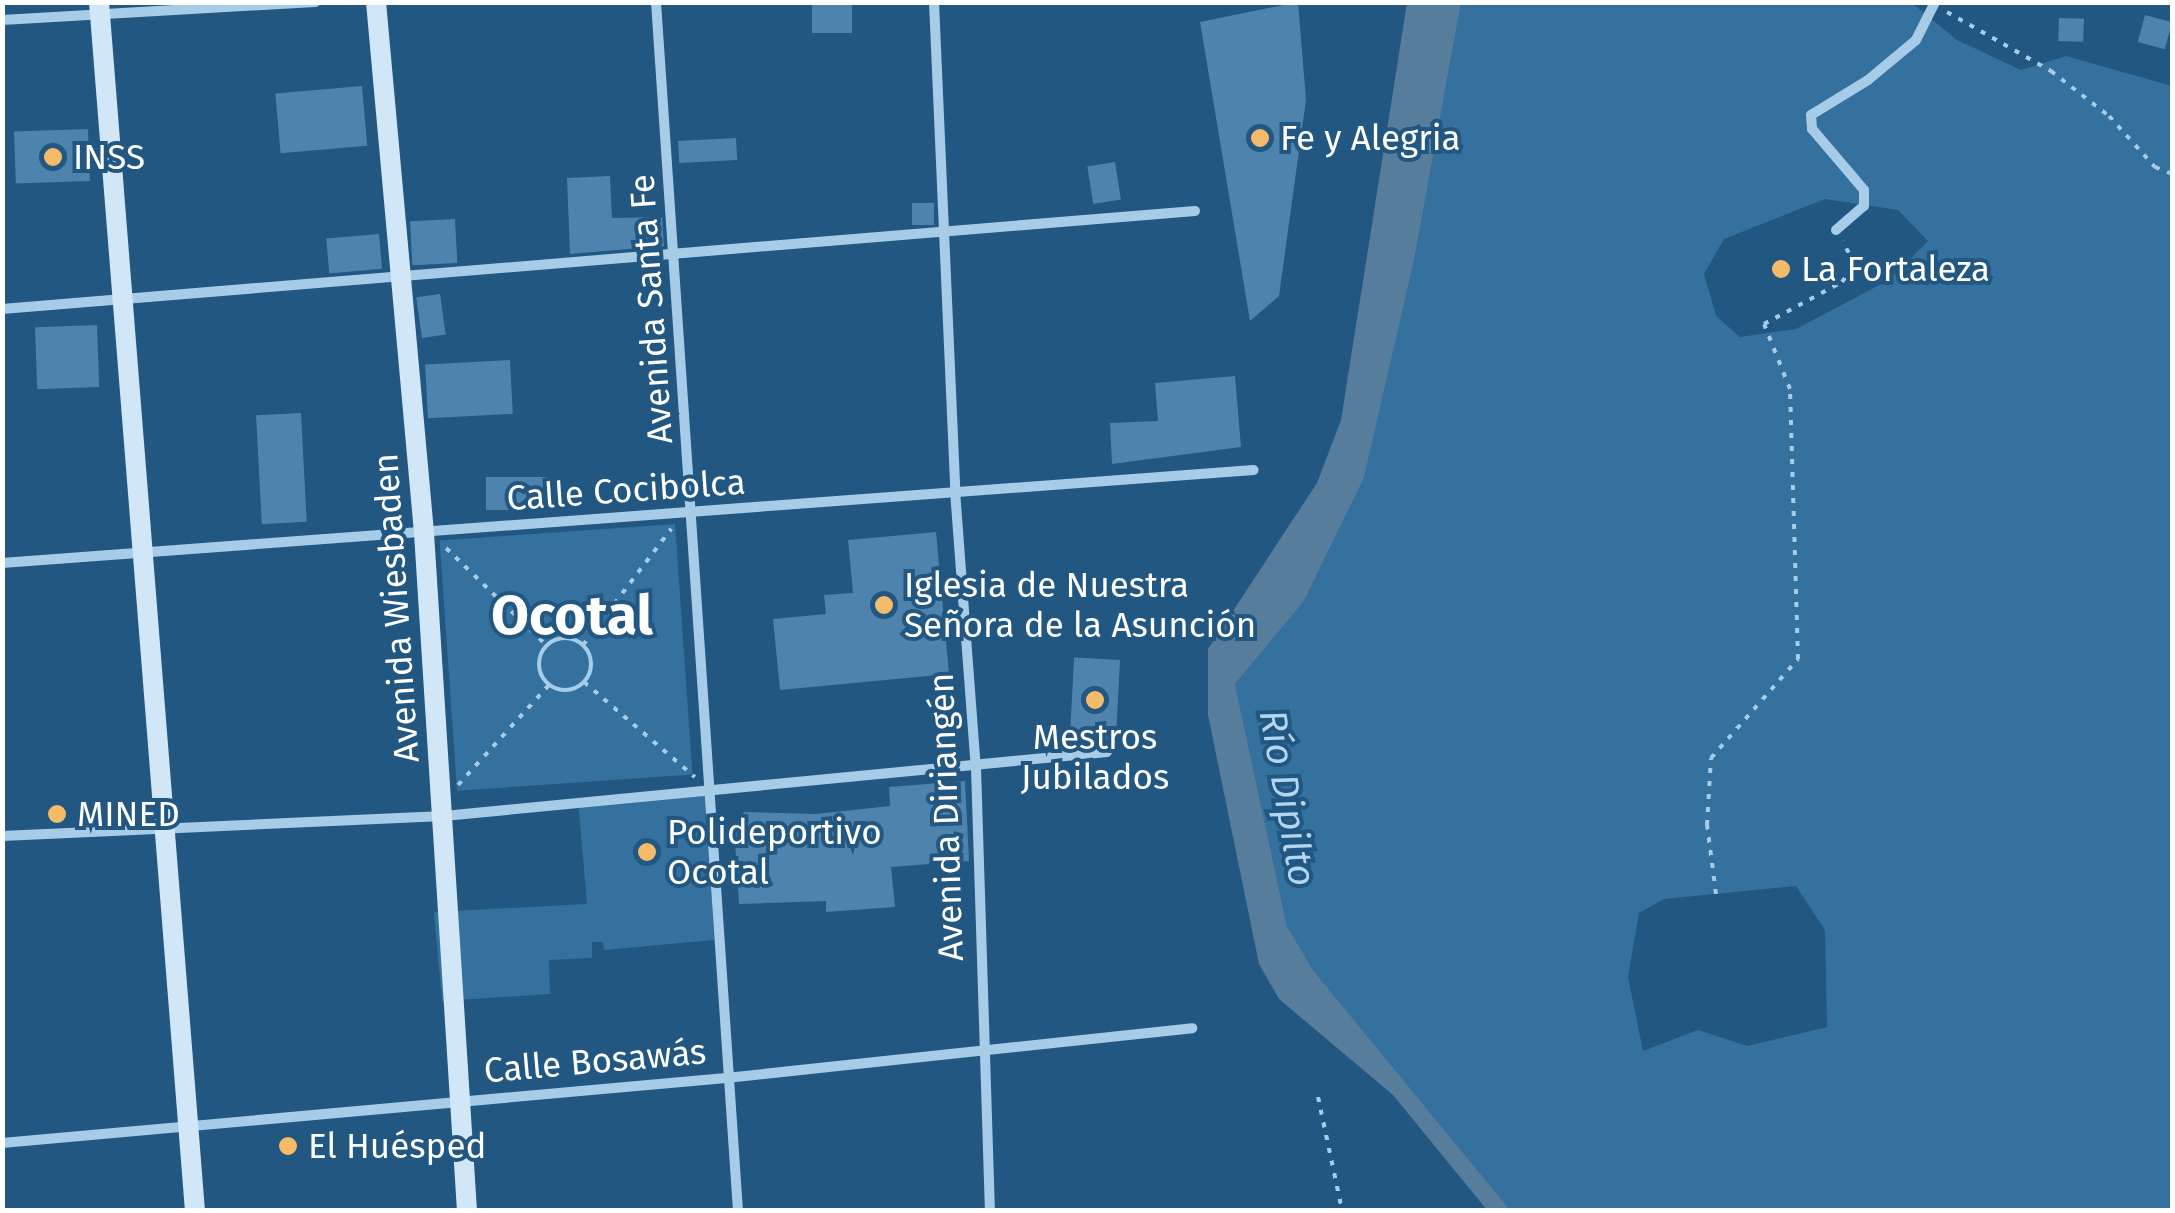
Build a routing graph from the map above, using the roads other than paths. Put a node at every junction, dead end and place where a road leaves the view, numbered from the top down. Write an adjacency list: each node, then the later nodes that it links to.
1 (315, 2): 6 (street)
2 (376, 2): 12 (street, Avenida Wiesbaden)
3 (656, 2): 11 (street, Avenida Santa Fe)
4 (934, 2): 10 (street, Avenida Diriangén)
5 (1935, 4): 9 (street)
6 (99, 9): 7 (street); 13 (street)
7 (2, 20)
8 (1195, 211): 10 (street)
9 (1836, 230)
10 (942, 233): 11 (street); 16 (street, Avenida Diriangén)
11 (673, 251): 12 (street); 17 (street, Avenida Santa Fe)
12 (403, 281): 13 (street); 18 (street, Avenida Wiesbaden)
13 (122, 303): 14 (street); 19 (street)
14 (2, 309)
15 (1254, 470): 16 (street, Calle Cocibolca)
16 (955, 492): 17 (street, Calle Cocibolca); 22 (street, Avenida Diriangén)
17 (696, 513): 18 (street, Calle Cocibolca); 23 (street, Avenida Santa Fe)
18 (424, 533): 19 (street, Calle Cocibolca); 24 (street, Avenida Wiesbaden)
19 (142, 556): 20 (street, Calle Cocibolca); 25 (street)
20 (2, 564)
21 (1107, 752): 22 (street)
22 (976, 768): 23 (street); 28 (street, Avenida Diriangén)
23 (706, 788): 24 (street); 29 (street, Avenida Santa Fe)
24 (444, 816): 25 (street); 30 (street, Avenida Wiesbaden)
25 (166, 828): 26 (street); 31 (street)
26 (2, 836)
27 (1192, 1028): 28 (street, Calle Bosawás)
28 (981, 1047): 29 (street, Calle Bosawás); 36 (street, Avenida Diriangén)
29 (726, 1078): 30 (street, Calle Bosawás); 35 (street, Avenida Santa Fe)
30 (459, 1100): 31 (street, Calle Bosawás); 34 (street, Avenida Wiesbaden)
31 (190, 1126): 32 (street, Calle Bosawás); 33 (street)
32 (2, 1142)
33 (195, 1210)
34 (467, 1210)
35 (738, 1210)
36 (990, 1210)

